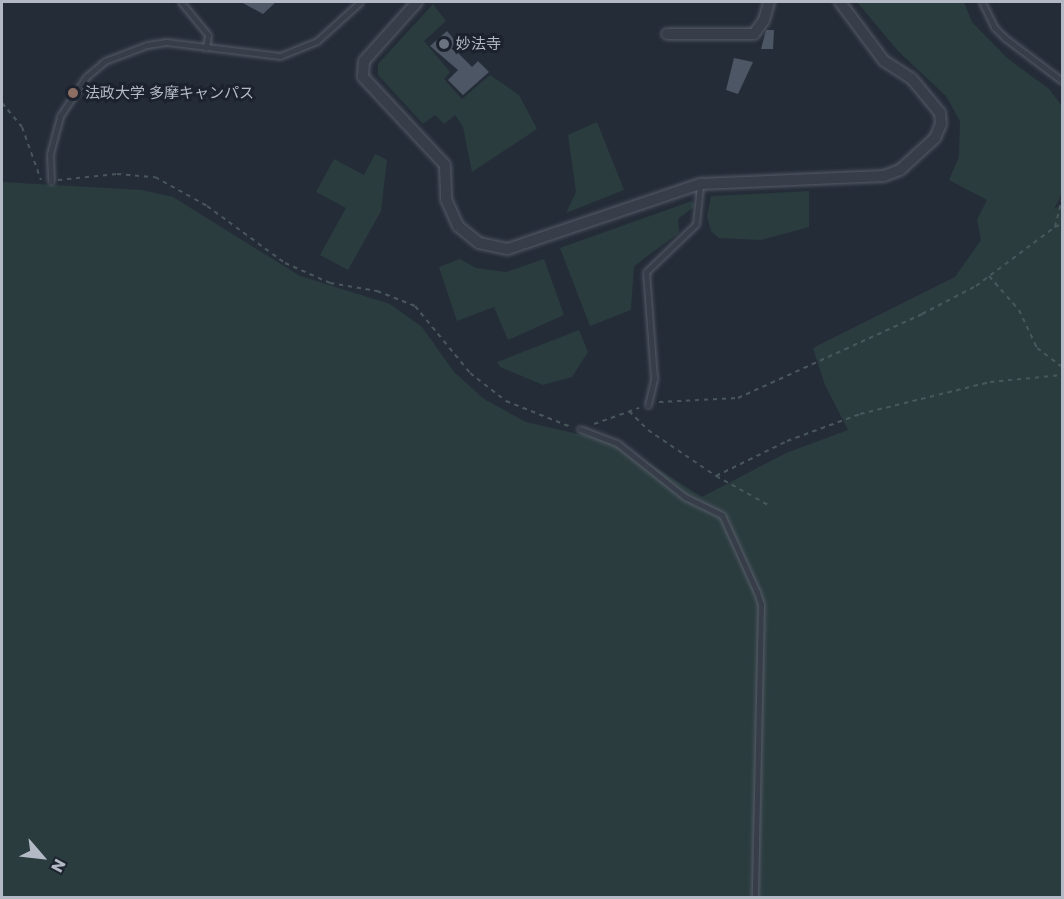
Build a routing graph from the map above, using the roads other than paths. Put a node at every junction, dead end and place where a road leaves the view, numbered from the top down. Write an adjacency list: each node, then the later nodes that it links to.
1 (181, 2): 8 (lane)
2 (360, 2): 8 (lane)
3 (417, 2): 11 (street)
4 (769, 2): 7 (street)
5 (840, 2): 11 (street)
6 (982, 2): 9 (lane)
7 (667, 34)
8 (206, 48): 10 (lane)
9 (1062, 81)
10 (51, 181)
11 (700, 184): 12 (lane)
12 (648, 405)
13 (580, 429): 14 (lane)
14 (755, 897)

